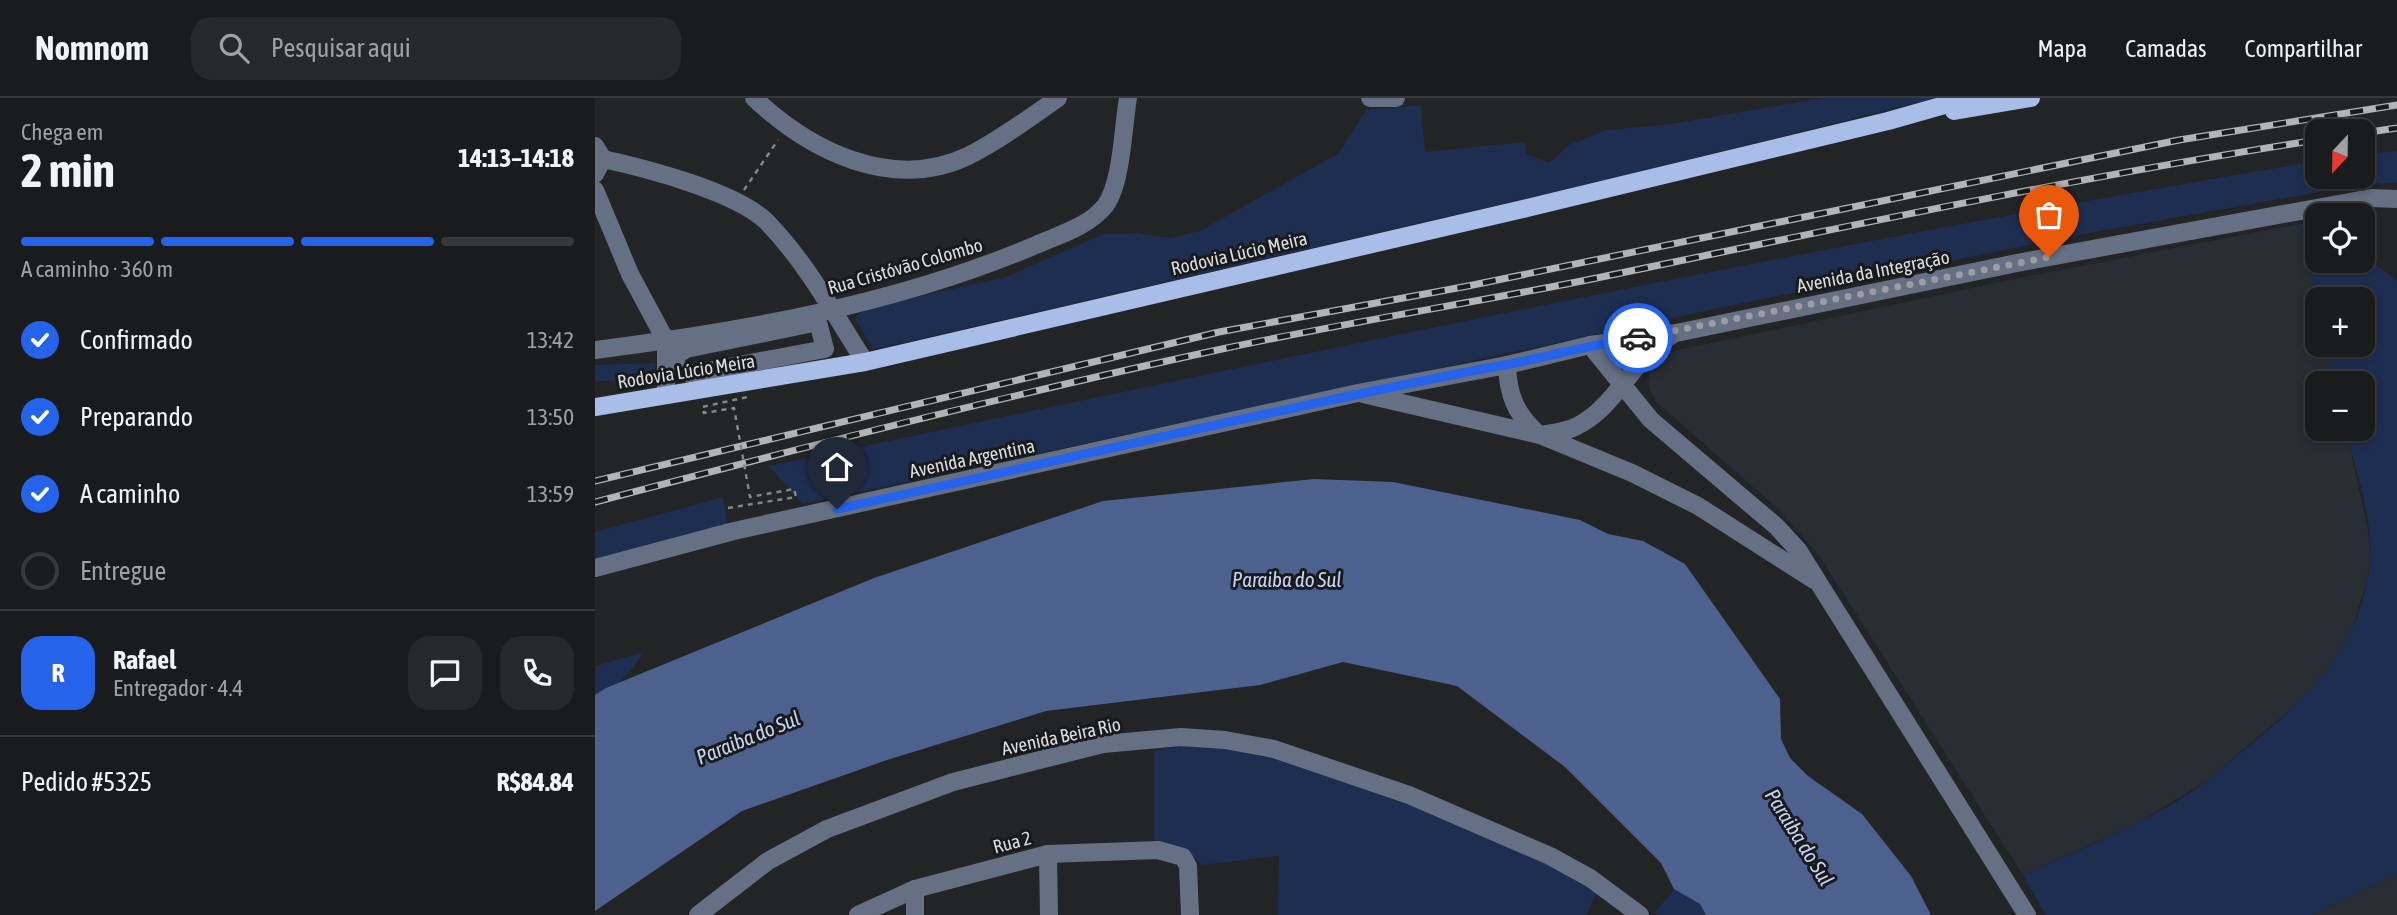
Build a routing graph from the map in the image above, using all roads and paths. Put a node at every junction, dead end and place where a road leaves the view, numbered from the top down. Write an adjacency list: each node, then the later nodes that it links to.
1 (754, 98): 7 (street)
2 (1058, 98): 7 (street)
3 (1128, 98): 12 (street, Rua Cristóvão Colombo)
4 (1969, 98): 6 (main road, Rodovia Lúcio Meira)
5 (2031, 98): 6 (main road, Rodovia Lúcio Meira)
6 (1888, 121): 18 (main road, Rodovia Lúcio Meira)
7 (787, 125): 11 (path)
8 (598, 160): 11 (street)
9 (595, 190): 14 (street)
10 (2397, 199): 13 (street, Avenida da Integração)
11 (736, 203): 12 (street)
12 (832, 310): 14 (street, Rua Cristóvão Colombo); 18 (street)
13 (1676, 333): 15 (street, Avenida da Integração); 20 (street)
14 (666, 341): 17 (street, Rua Cristóvão Colombo); 22 (street)
15 (1590, 345): 19 (street, Avenida da Integração); 20 (street)
16 (825, 349): 16 (street)
17 (595, 350)
18 (865, 362): 22 (main road, Rodovia Lúcio Meira)
19 (1507, 365): 21 (street, Avenida da Integração); 25 (street)
20 (1620, 383): 25 (street); 28 (street)
21 (1359, 393): 25 (street); 27 (street, Avenida Argentina)
22 (666, 395): 24 (main road, Rodovia Lúcio Meira)
23 (752, 396): 26 (path, bridge)
24 (595, 407)
25 (1540, 435): 28 (street)
26 (728, 508)
27 (595, 568)
28 (1817, 582): 37 (street)
29 (1048, 854): 30 (street, Rua 2); 34 (street); 35 (street, Rua 2)
30 (915, 888): 32 (street, Rua 2); 33 (street)
31 (698, 915): 36 (street, Avenida Beira Rio)
32 (858, 915)
33 (915, 915)
34 (1049, 915)
35 (1190, 915)
36 (1640, 915)
37 (2027, 915)

